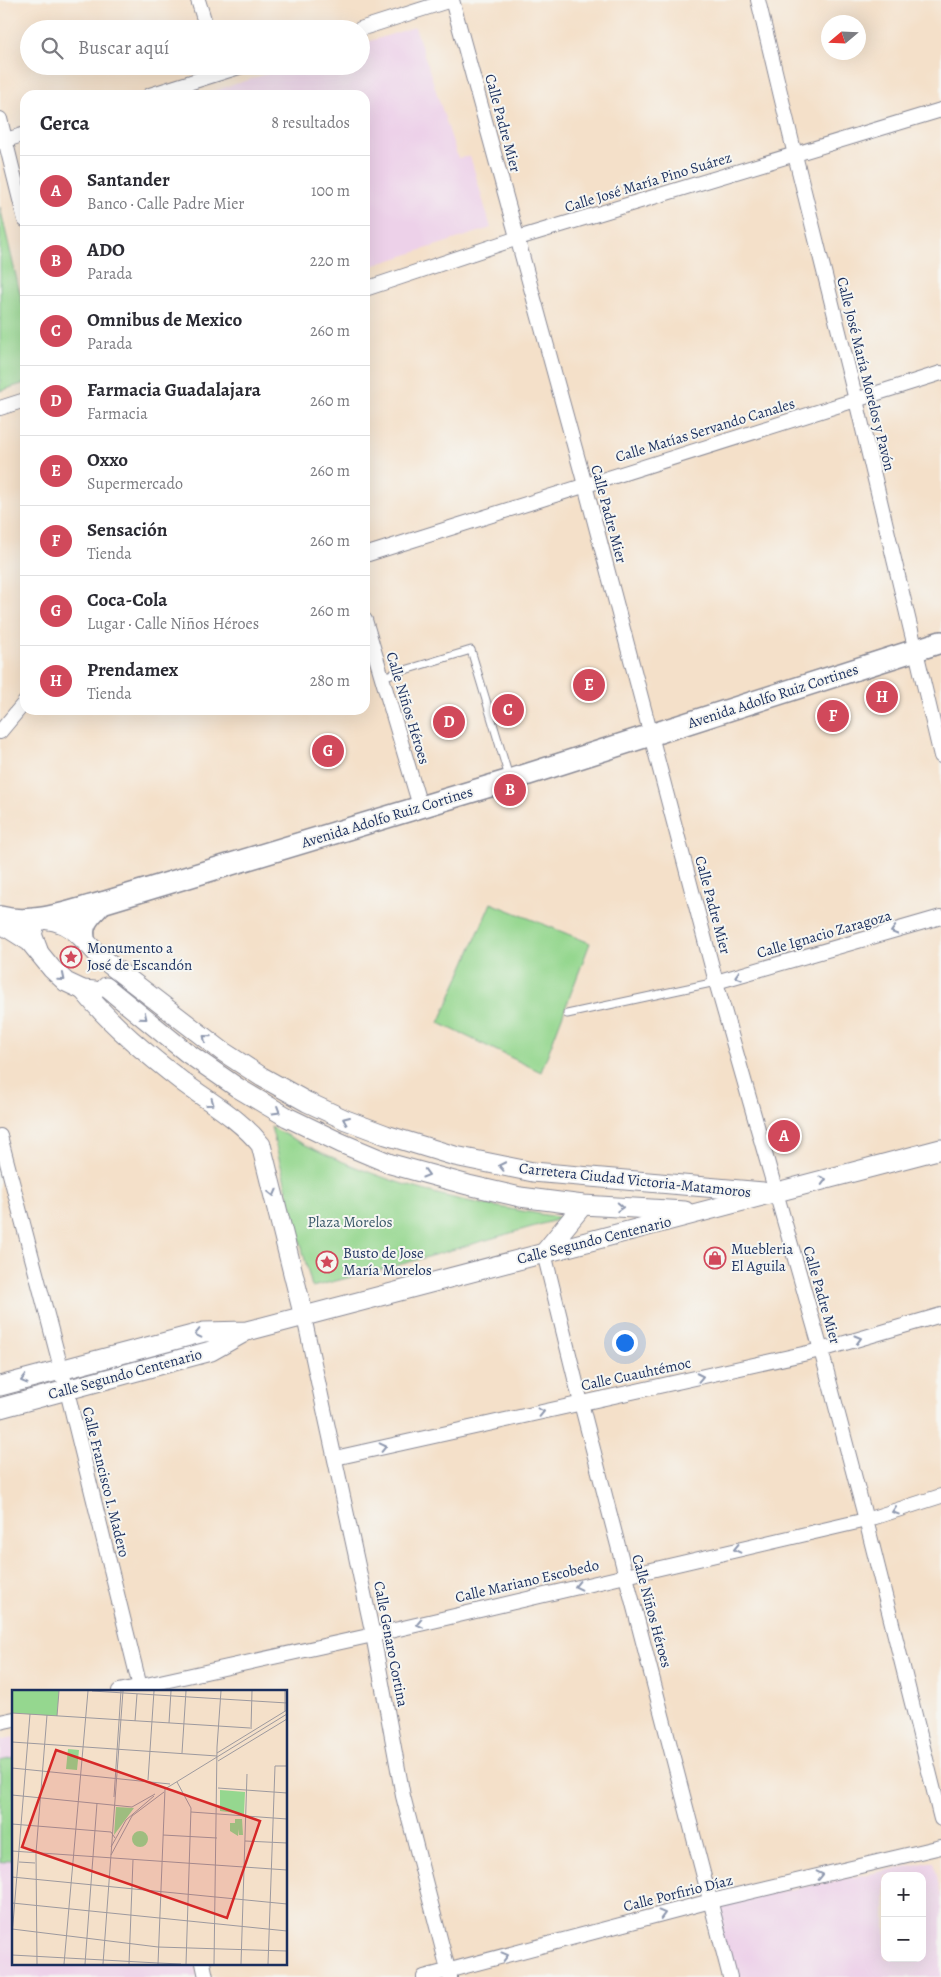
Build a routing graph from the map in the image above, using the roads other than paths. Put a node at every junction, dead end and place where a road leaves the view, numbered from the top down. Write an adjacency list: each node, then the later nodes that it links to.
1 (198, 0): 4 (street)
2 (452, 0): 5 (street); 14 (street, Calle Padre Mier)
3 (758, 0): 12 (street, Calle José María Morelos y Pavón)
4 (204, 20)
5 (370, 26)
6 (205, 75): 7 (street)
7 (164, 90)
8 (941, 110): 12 (street, Calle José María Pino Suárez)
9 (0, 119): 11 (street)
10 (20, 136): 11 (street)
11 (3, 141): 13 (street)
12 (795, 155): 14 (street, Calle José María Pino Suárez); 17 (street, Calle José María Morelos y Pavón)
13 (20, 202)
14 (518, 238): 15 (street, Calle José María Pino Suárez); 20 (street, Calle Padre Mier)
15 (370, 288)
16 (941, 374): 17 (street, Calle Matías Servando Canales)
17 (856, 400): 20 (street, Calle Matías Servando Canales); 24 (street, Calle José María Morelos y Pavón)
18 (20, 402): 19 (street)
19 (0, 408)
20 (585, 485): 21 (street, Calle Matías Servando Canales); 28 (street, Calle Padre Mier)
21 (370, 552)
22 (370, 637): 25 (street, Calle Niños Héroes)
23 (941, 642): 24 (main road, Avenida Adolfo Ruiz Cortines)
24 (915, 650): 28 (main road, Avenida Adolfo Ruiz Cortines); 29 (street, Calle José María Morelos y Pavón)
25 (382, 677): 30 (lane); 31 (street, Calle Niños Héroes)
26 (20, 708): 27 (street)
27 (0, 732)
28 (652, 736): 30 (main road, Avenida Adolfo Ruiz Cortines); 40 (street, Calle Padre Mier)
29 (941, 756)
30 (510, 780): 31 (main road, Avenida Adolfo Ruiz Cortines)
31 (420, 806): 32 (main road, Avenida Adolfo Ruiz Cortines)
32 (102, 903): 35 (main road, Avenida Adolfo Ruiz Cortines); 37 (main road)
33 (0, 917): 35 (main road, Avenida Adolfo Ruiz Cortines)
34 (941, 917): 40 (street, Calle Ignacio Zaragoza, one-way to 40)
35 (37, 919): 37 (street, Carretera Ciudad Victoria-Matamoros); 38 (street)
36 (0, 923): 38 (street)
37 (84, 938): 39 (street, Carretera Ciudad Victoria-Matamoros)
38 (38, 950): 42 (street, one-way to 42)
39 (100, 957): 41 (street, Carretera Ciudad Victoria-Matamoros); 45 (street, Carretera Ciudad Victoria-Matamoros, one-way to 39)
40 (716, 982): 43 (lane); 48 (street, Calle Padre Mier)
41 (106, 987): 42 (street); 47 (street, Carretera Ciudad Victoria-Matamoros, one-way to 47)
42 (83, 990): 53 (street, one-way to 53)
43 (567, 1014)
44 (0, 1136): 56 (street, Calle Francisco I. Madero)
45 (398, 1139): 47 (street); 48 (street, Carretera Ciudad Victoria-Matamoros, one-way to 45)
46 (941, 1149): 48 (street, Calle Segundo Centenario, one-way to 46)
47 (391, 1164): 49 (street, Carretera Ciudad Victoria-Matamoros, one-way to 49)
48 (776, 1193): 50 (street, Calle Segundo Centenario); 55 (street, Calle Padre Mier)
49 (583, 1205): 50 (street, Carretera Ciudad Victoria-Matamoros, one-way to 50); 51 (street)
50 (702, 1212): 51 (street, Calle Segundo Centenario)
51 (544, 1253): 53 (street, Calle Segundo Centenario); 59 (street, Calle Niños Héroes)
52 (941, 1315): 55 (street, Calle Cuauhtémoc, one-way to 52)
53 (304, 1317): 54 (street, Calle Segundo Centenario); 61 (street, Calle Genaro Cortina)
54 (246, 1331): 56 (street, Calle Segundo Centenario, one-way to 56); 58 (street, Calle Segundo Centenario)
55 (821, 1350): 59 (street, Calle Cuauhtémoc, one-way to 55); 63 (street, Calle Padre Mier)
56 (61, 1370): 57 (street, Calle Segundo Centenario, one-way to 57); 58 (street, Calle Francisco I. Madero)
57 (0, 1386)
58 (67, 1391): 60 (street, Calle Segundo Centenario); 66 (street, Calle Francisco I. Madero)
59 (581, 1403): 61 (street, Calle Cuauhtémoc, one-way to 59); 64 (street, Calle Niños Héroes)
60 (0, 1408)
61 (335, 1458): 65 (street, Calle Genaro Cortina)
62 (941, 1496): 63 (street, Calle Mariano Escobedo, one-way to 63)
63 (866, 1520): 64 (street, Calle Mariano Escobedo, one-way to 64); 68 (street, Calle Padre Mier)
64 (625, 1575): 65 (street, Calle Mariano Escobedo, one-way to 65); 70 (street, Calle Niños Héroes)
65 (373, 1635): 66 (street, Calle Mariano Escobedo); 72 (street, Calle Genaro Cortina)
66 (140, 1688): 67 (street, Calle Mariano Escobedo)
67 (126, 1690)
68 (941, 1819)
69 (941, 1847): 70 (street, Calle Porfirio Díaz, one-way to 69)
70 (711, 1901): 72 (street, Calle Porfirio Díaz, one-way to 70); 75 (street, Calle Niños Héroes)
71 (203, 1964): 73 (street)
72 (449, 1974): 74 (street, Calle Porfirio Díaz)
73 (206, 1977)
74 (424, 1977)
75 (730, 1977)

